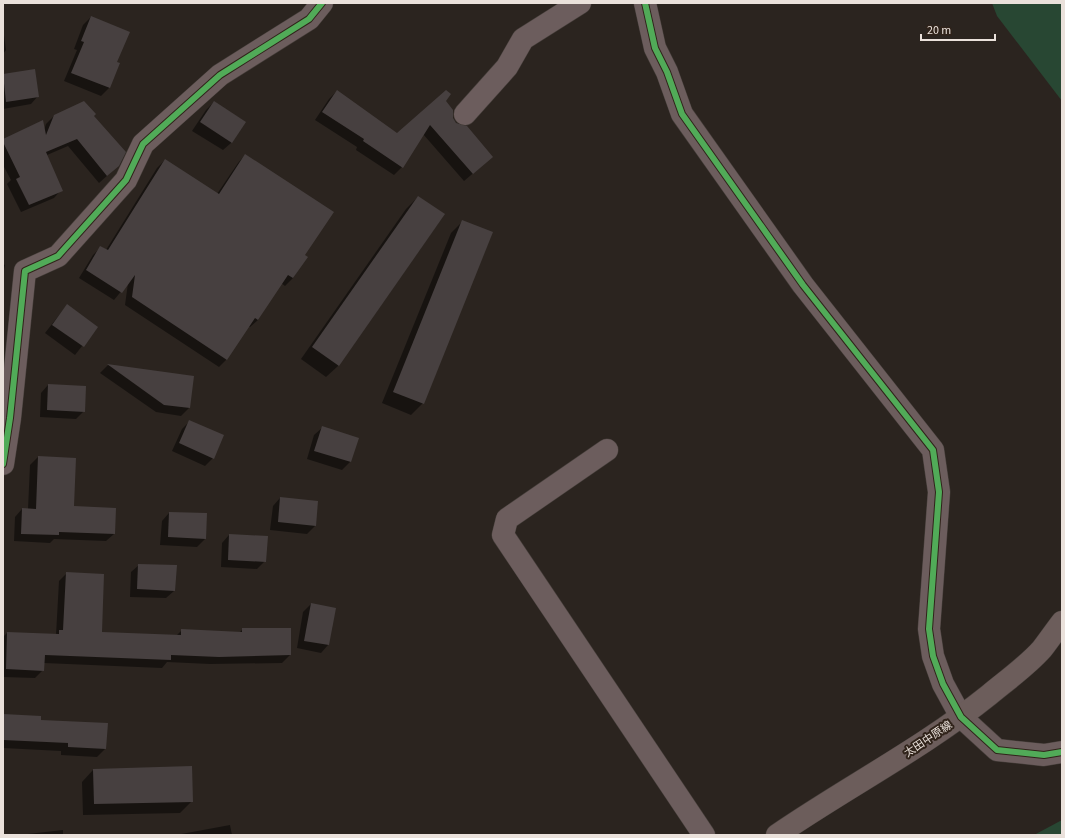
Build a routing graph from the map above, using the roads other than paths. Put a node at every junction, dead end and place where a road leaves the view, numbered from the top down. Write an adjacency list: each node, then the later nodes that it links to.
1 (322, 3): 6 (street)
2 (580, 3): 4 (street)
3 (645, 3): 8 (street)
4 (465, 114)
5 (607, 450): 10 (street)
6 (3, 464)
7 (1062, 622): 8 (main road, 太田中原線)
8 (961, 717): 9 (street); 11 (main road, 太田中原線)
9 (1062, 752)
10 (704, 835)
11 (777, 835)

